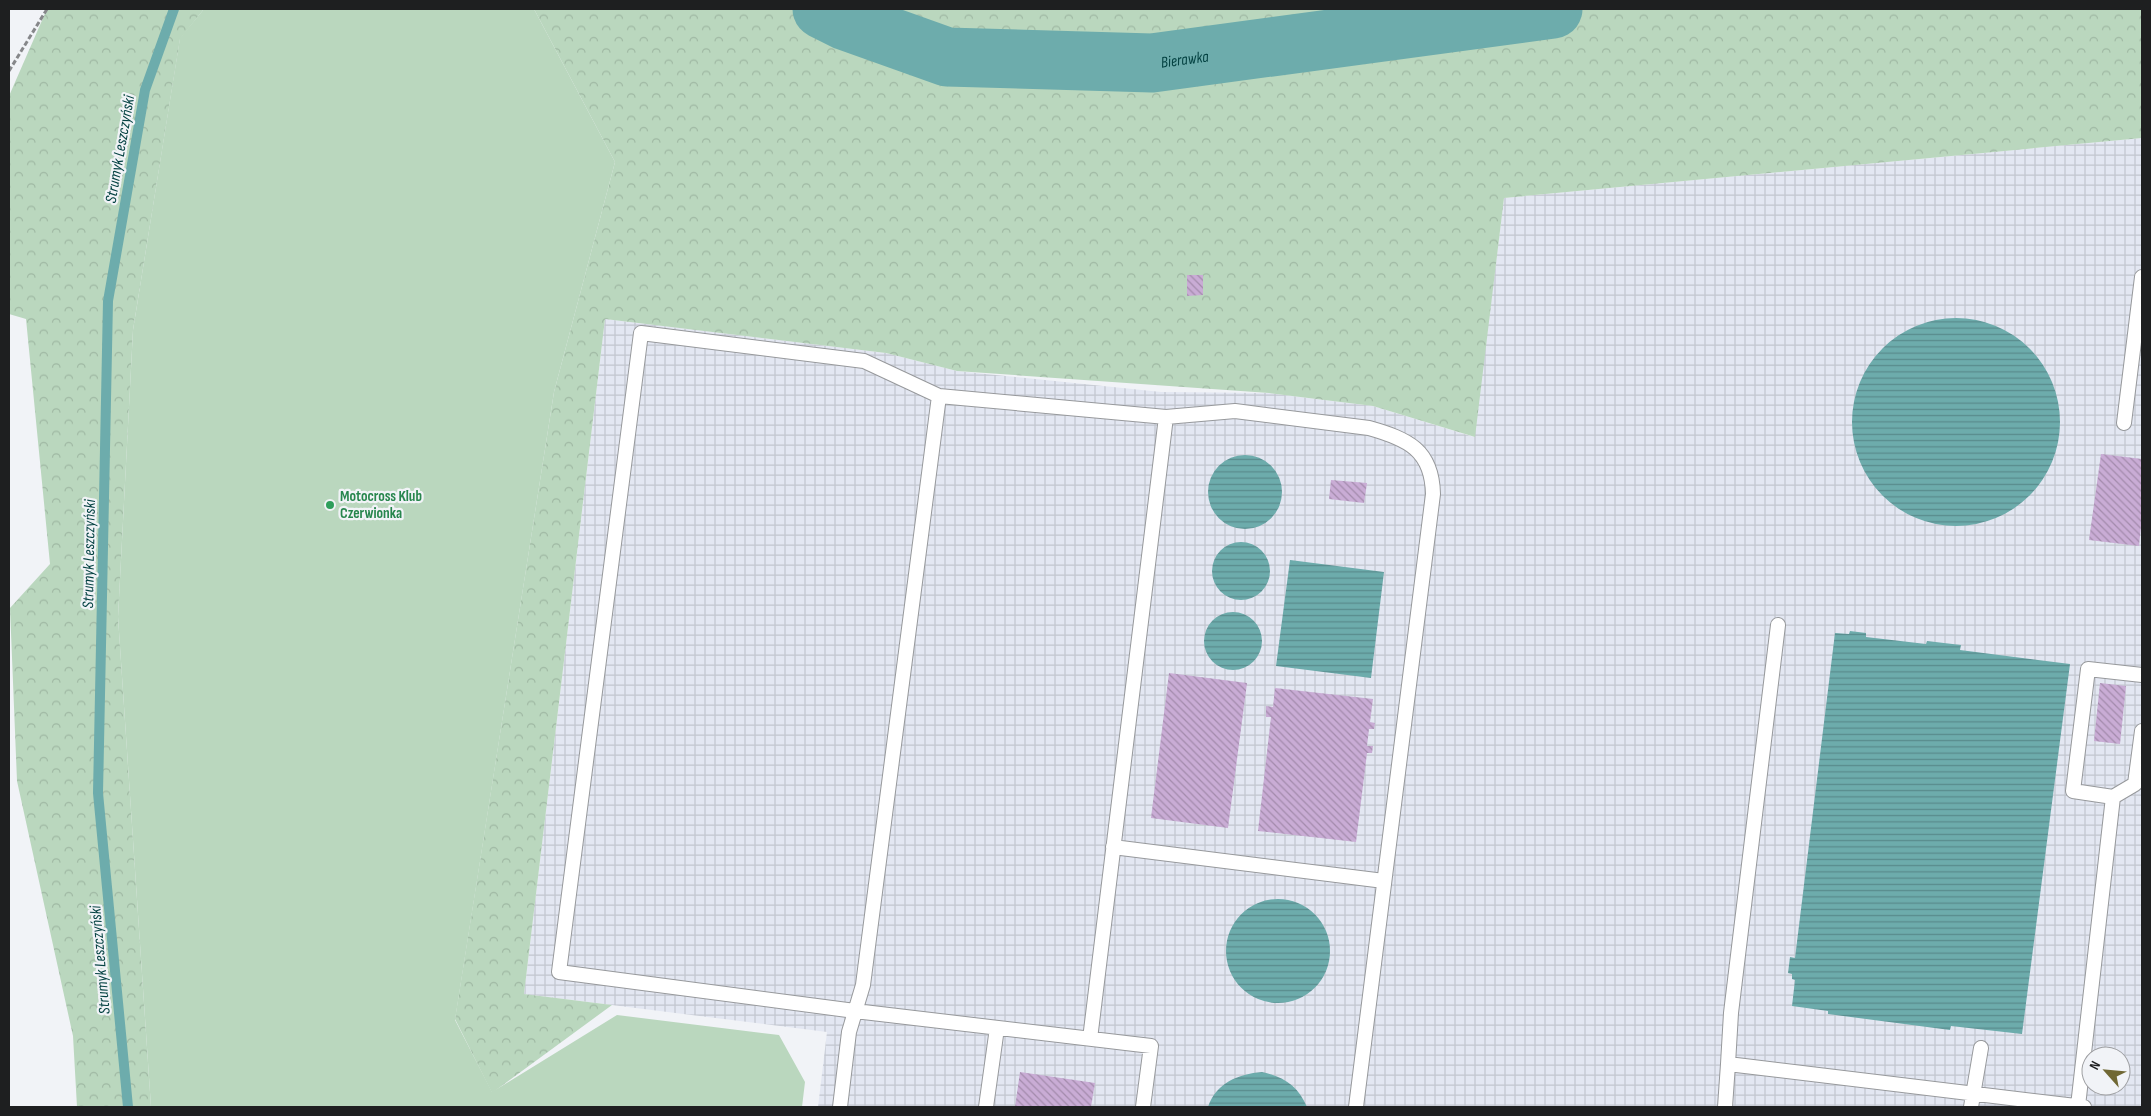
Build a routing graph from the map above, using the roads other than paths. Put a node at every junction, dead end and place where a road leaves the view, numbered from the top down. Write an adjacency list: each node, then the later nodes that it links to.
1 (2142, 276): 4 (lane)
2 (939, 396): 3 (lane); 11 (lane); 11 (lane)
3 (1166, 417): 9 (lane); 10 (lane)
4 (2124, 423)
5 (1778, 625): 15 (lane)
6 (2142, 675): 8 (lane)
7 (2142, 731): 8 (lane)
8 (2112, 797): 22 (lane)
9 (1113, 847): 10 (lane); 13 (lane)
10 (1384, 881): 20 (lane)
11 (855, 1011): 12 (lane); 17 (lane)
12 (996, 1028): 13 (lane); 18 (lane)
13 (1090, 1039): 19 (lane)
14 (1981, 1048): 16 (lane)
15 (1728, 1064): 16 (lane); 21 (lane)
16 (1972, 1100): 22 (lane)
17 (840, 1107)
18 (986, 1107)
19 (1143, 1107)
20 (1356, 1107)
21 (1725, 1107)
22 (2081, 1107)

